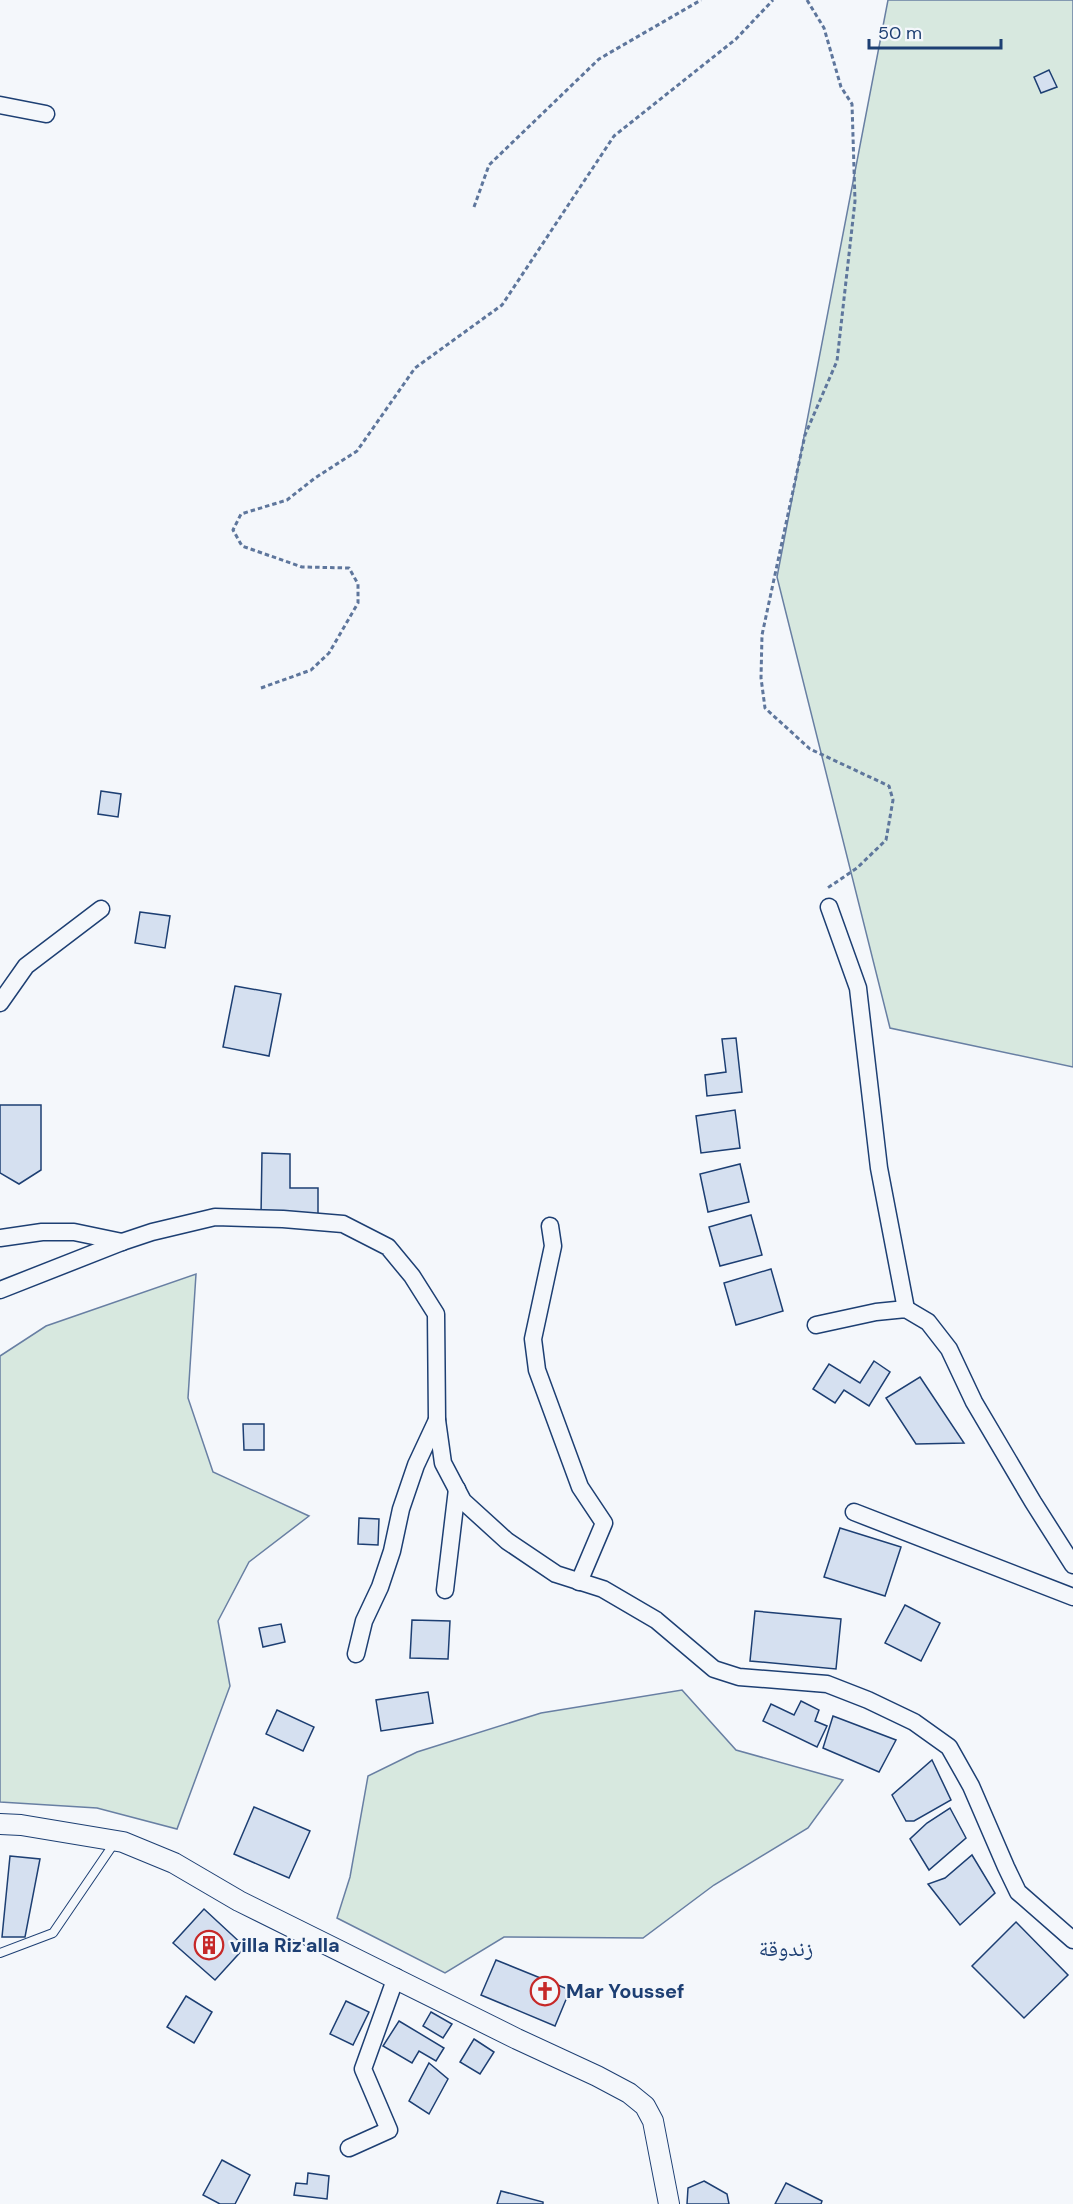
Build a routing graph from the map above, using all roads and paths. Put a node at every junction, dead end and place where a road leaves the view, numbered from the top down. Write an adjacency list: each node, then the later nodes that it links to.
1 (702, 0): 6 (path)
2 (774, 0): 7 (path)
3 (807, 0): 8 (path)
4 (0, 105): 5 (street)
5 (46, 114)
6 (474, 207)
7 (261, 688)
8 (829, 907): 15 (street)
9 (101, 909): 10 (street)
10 (0, 1003)
11 (550, 1226): 21 (street)
12 (0, 1238): 13 (street)
13 (122, 1242): 14 (street); 17 (street)
14 (0, 1290)
15 (906, 1309): 16 (street); 20 (street)
16 (816, 1325)
17 (437, 1420): 18 (street); 24 (street)
18 (457, 1489): 21 (street); 22 (street)
19 (854, 1512): 23 (street)
20 (1073, 1565)
21 (579, 1582): 27 (street)
22 (445, 1590)
23 (1073, 1597)
24 (356, 1654)
25 (0, 1824): 26 (street)
26 (115, 1841): 28 (lane); 29 (street)
27 (1073, 1940)
28 (0, 1953)
29 (396, 1977): 30 (street); 31 (street)
30 (349, 2148)
31 (669, 2204)

